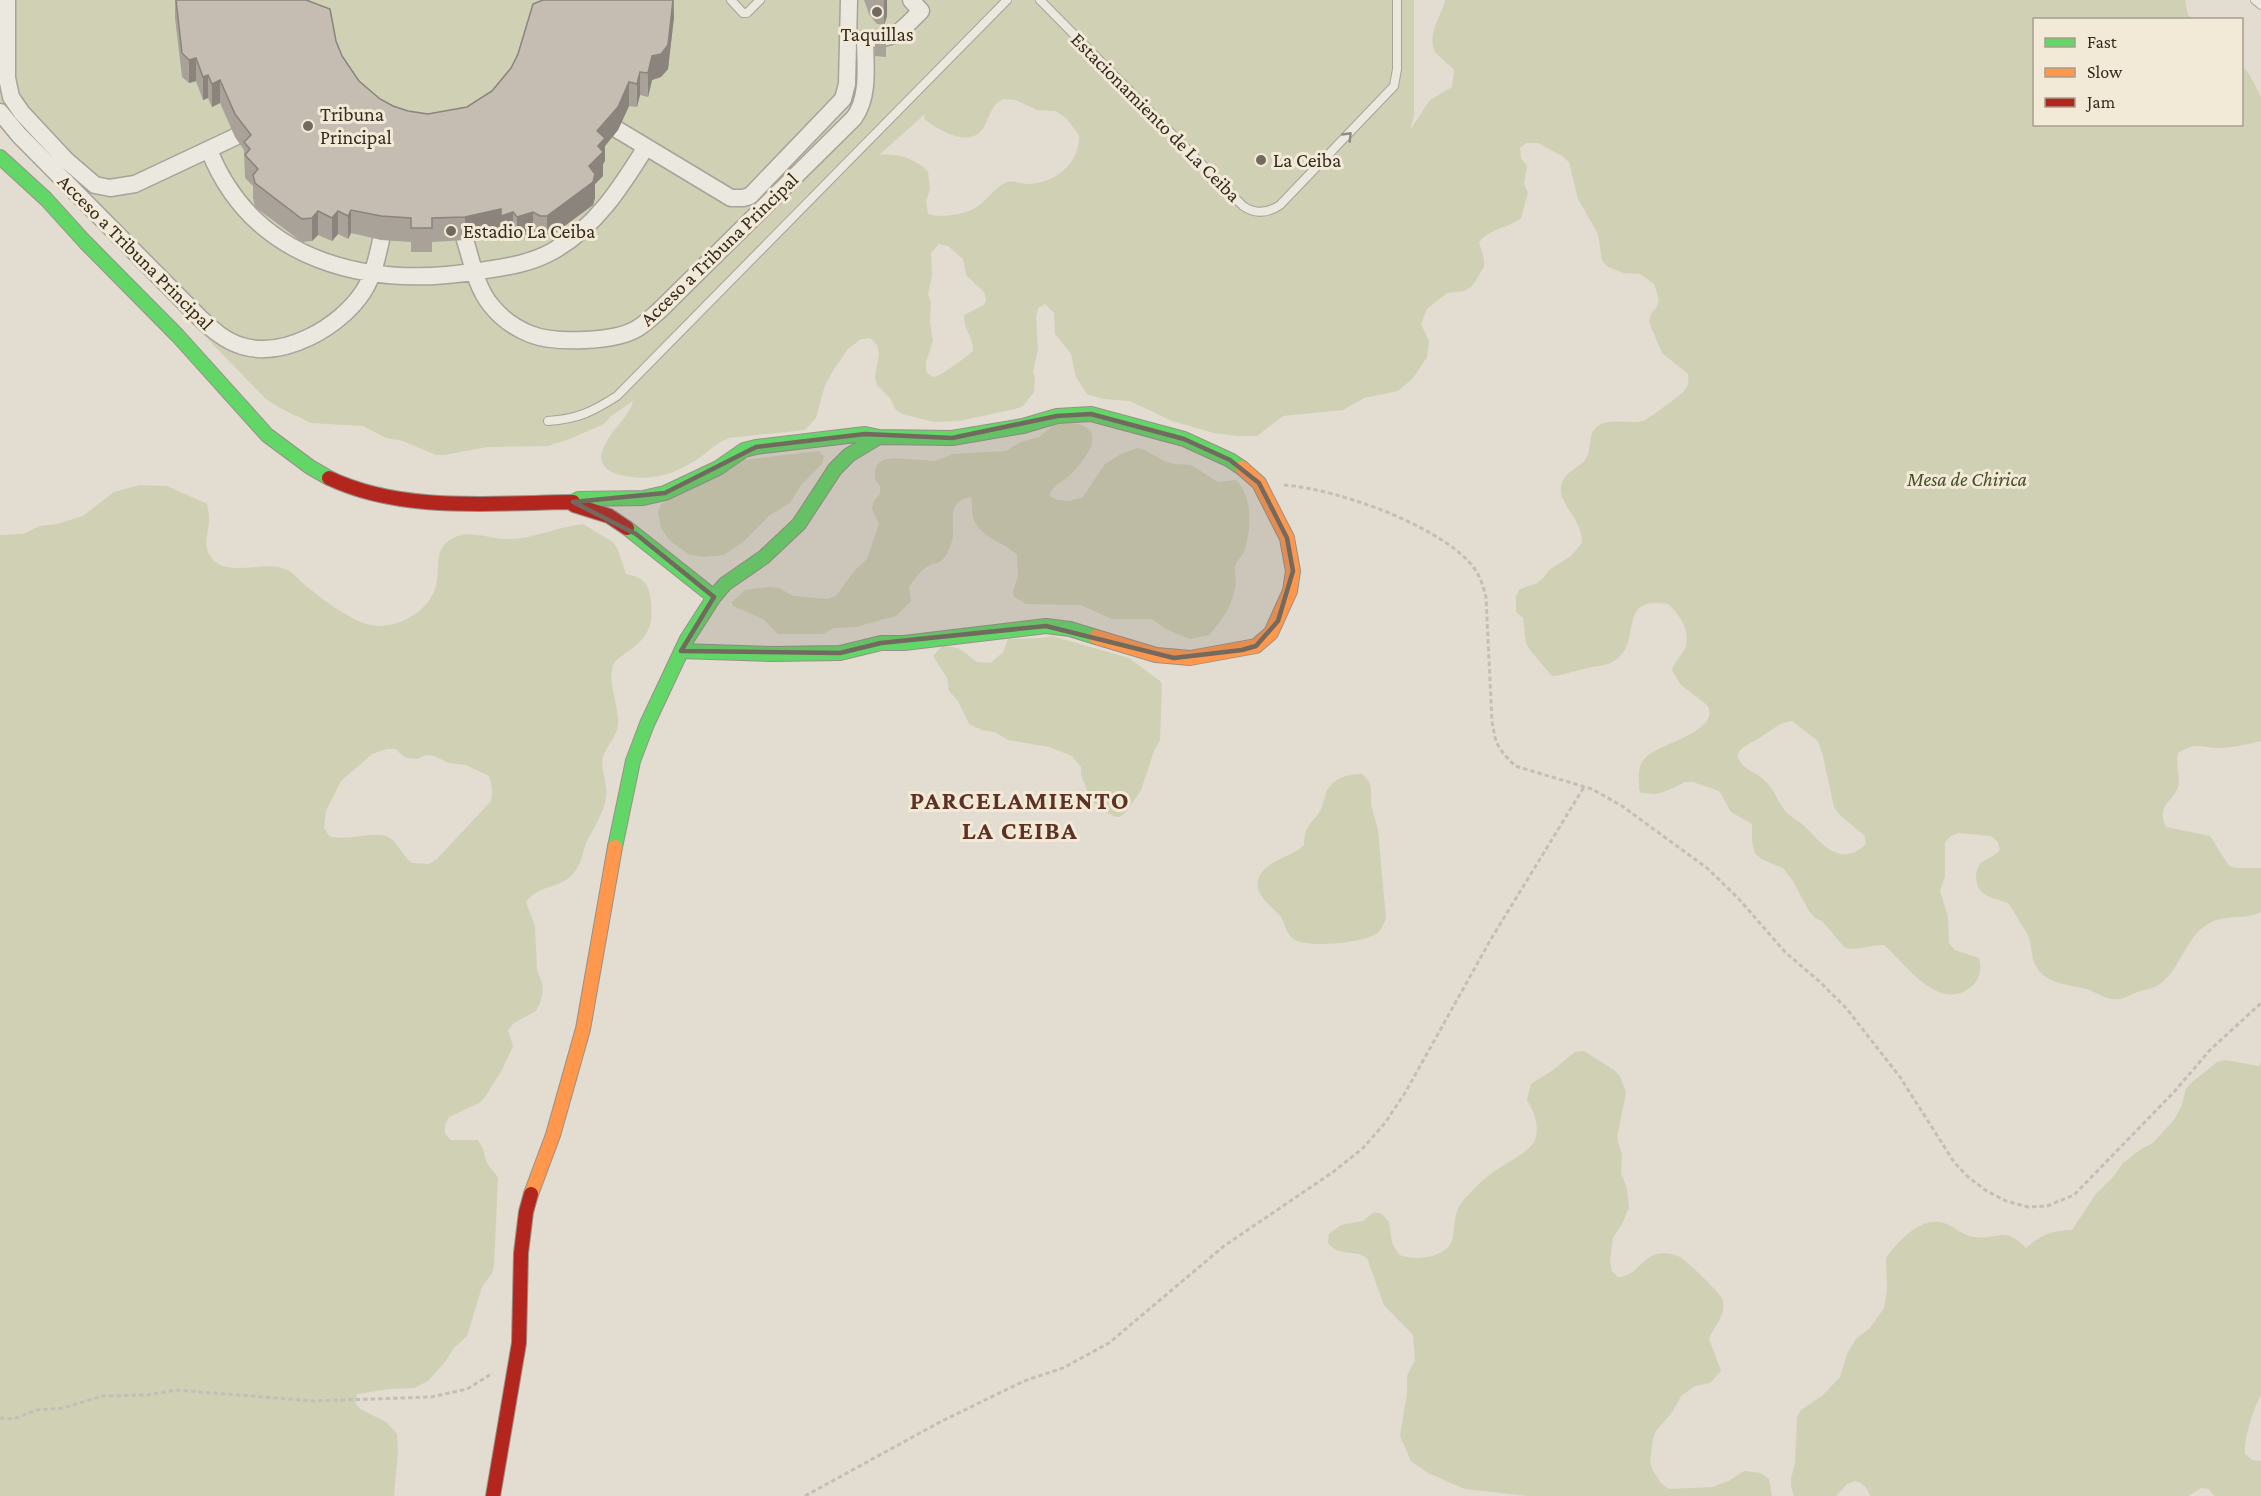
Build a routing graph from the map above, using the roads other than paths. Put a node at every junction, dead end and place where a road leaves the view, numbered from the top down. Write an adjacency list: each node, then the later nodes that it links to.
1 (7, 0): 11 (street, Acceso a Tribuna Principal)
2 (731, 0): 3 (lane)
3 (760, 0)
4 (849, 0): 12 (street, Acceso a Tribuna Principal)
5 (1007, 0): 24 (lane)
6 (1040, 0): 7 (lane, Estacionamiento de La Ceiba, one-way to 7)
7 (1397, 0)
8 (2255, 0): 10 (lane)
9 (916, 5): 13 (street)
10 (2261, 5)
11 (3, 37): 18 (street, Acceso a Tribuna Principal)
12 (848, 38): 13 (street); 17 (street, Acceso a Tribuna Principal)
13 (865, 39): 22 (street, Acceso a Tribuna Principal)
14 (0, 112): 23 (street, Acceso a Tribuna Principal)
15 (618, 130): 17 (street, Acceso a Tribuna Principal)
16 (235, 137): 18 (street, Acceso a Tribuna Principal)
17 (646, 147): 22 (street)
18 (209, 150): 23 (street)
19 (0, 157): 26 (street)
20 (381, 240): 23 (street, Acceso a Tribuna Principal)
21 (465, 240): 22 (street, Acceso a Tribuna Principal)
22 (475, 272): 23 (street)
23 (371, 274)
24 (548, 421)
25 (879, 437): 26 (street); 27 (street); 28 (street)
26 (573, 502): 27 (street)
27 (714, 597): 28 (street)
28 (681, 651): 29 (street)
29 (493, 1496)

